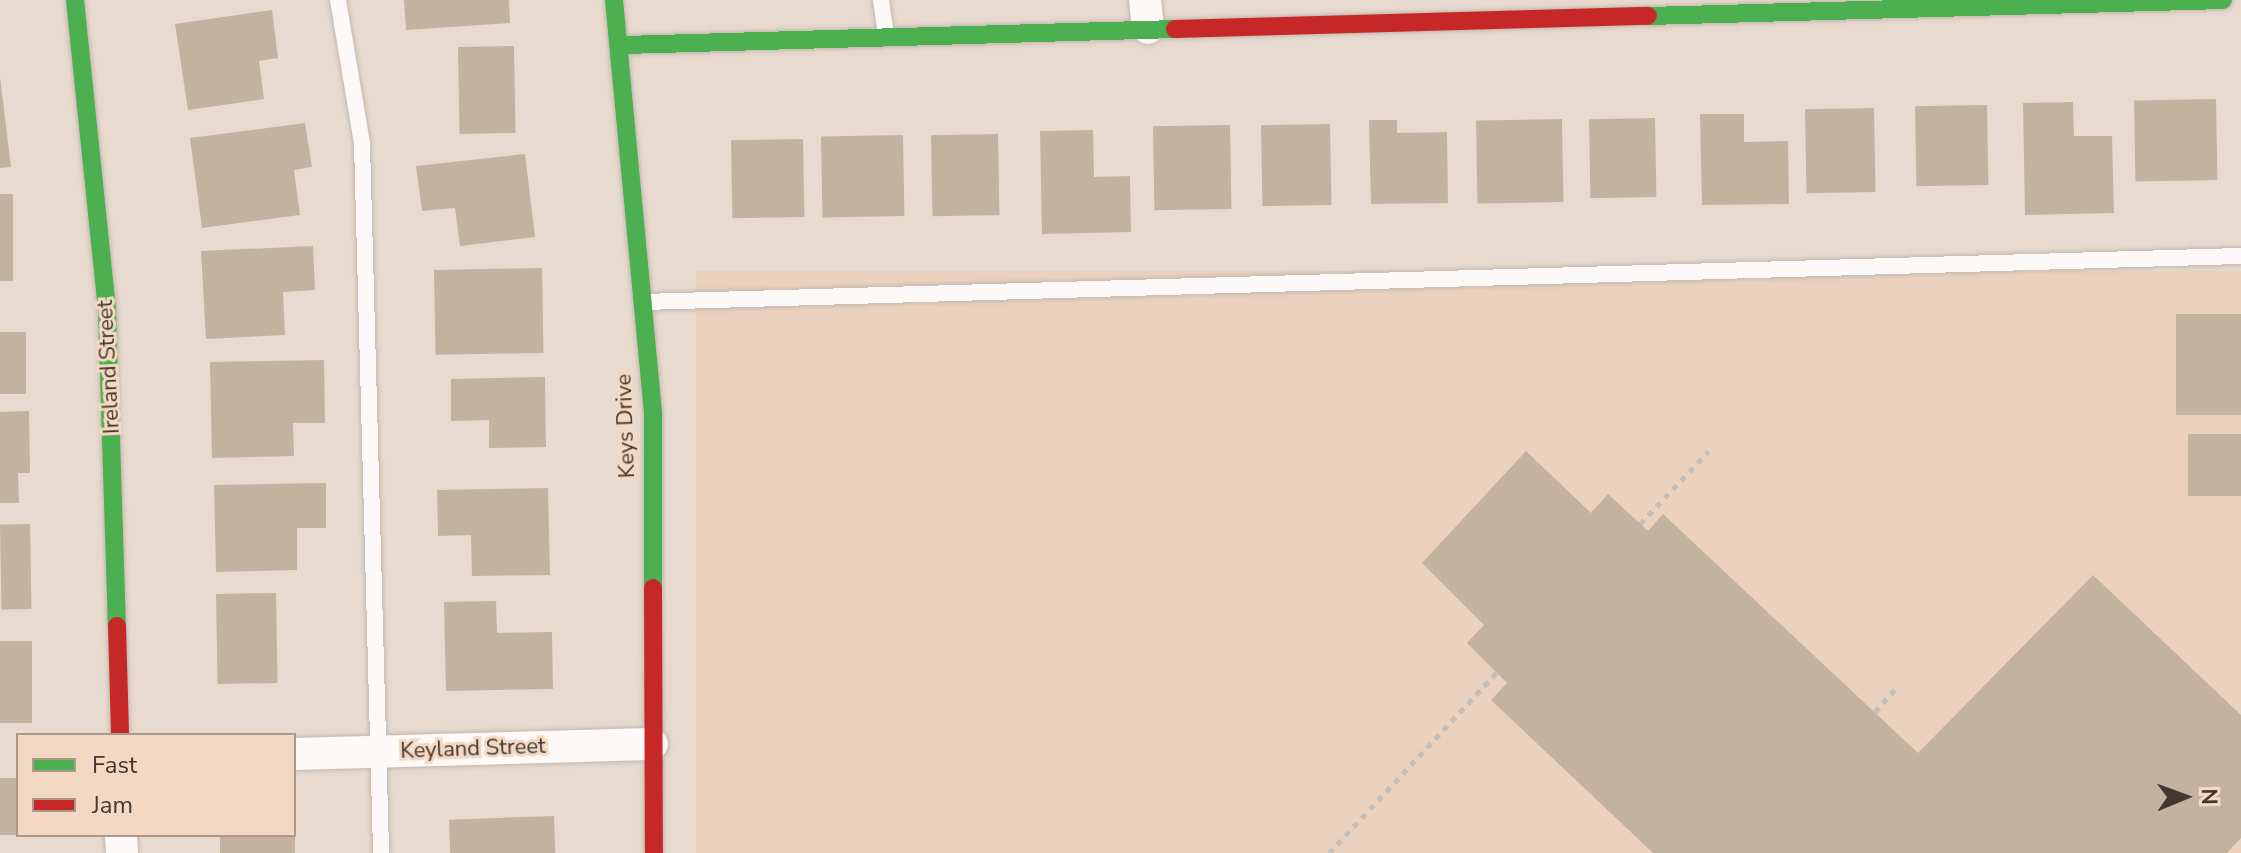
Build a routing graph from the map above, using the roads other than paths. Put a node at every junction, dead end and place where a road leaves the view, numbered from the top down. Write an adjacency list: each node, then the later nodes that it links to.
1 (75, 0): 16 (street, Ireland Street)
2 (338, 0): 18 (lane)
3 (614, 0): 13 (street, Keys Drive)
4 (881, 0): 12 (lane)
5 (1407, 0): 11 (lane)
6 (2223, 0): 7 (street)
7 (2187, 1): 8 (street)
8 (1927, 4): 9 (street)
9 (1678, 8): 11 (street)
10 (1147, 14): 11 (street); 12 (street)
11 (1406, 22)
12 (886, 37): 13 (street)
13 (624, 45): 15 (street, Keys Drive)
14 (2241, 256): 15 (lane)
15 (643, 302): 17 (street, Keys Drive)
16 (120, 733)
17 (652, 744): 18 (street, Keyland Street); 21 (street, Keys Drive)
18 (379, 751): 19 (street, Keyland Street); 20 (lane)
19 (296, 754)
20 (381, 853)
21 (654, 853)

